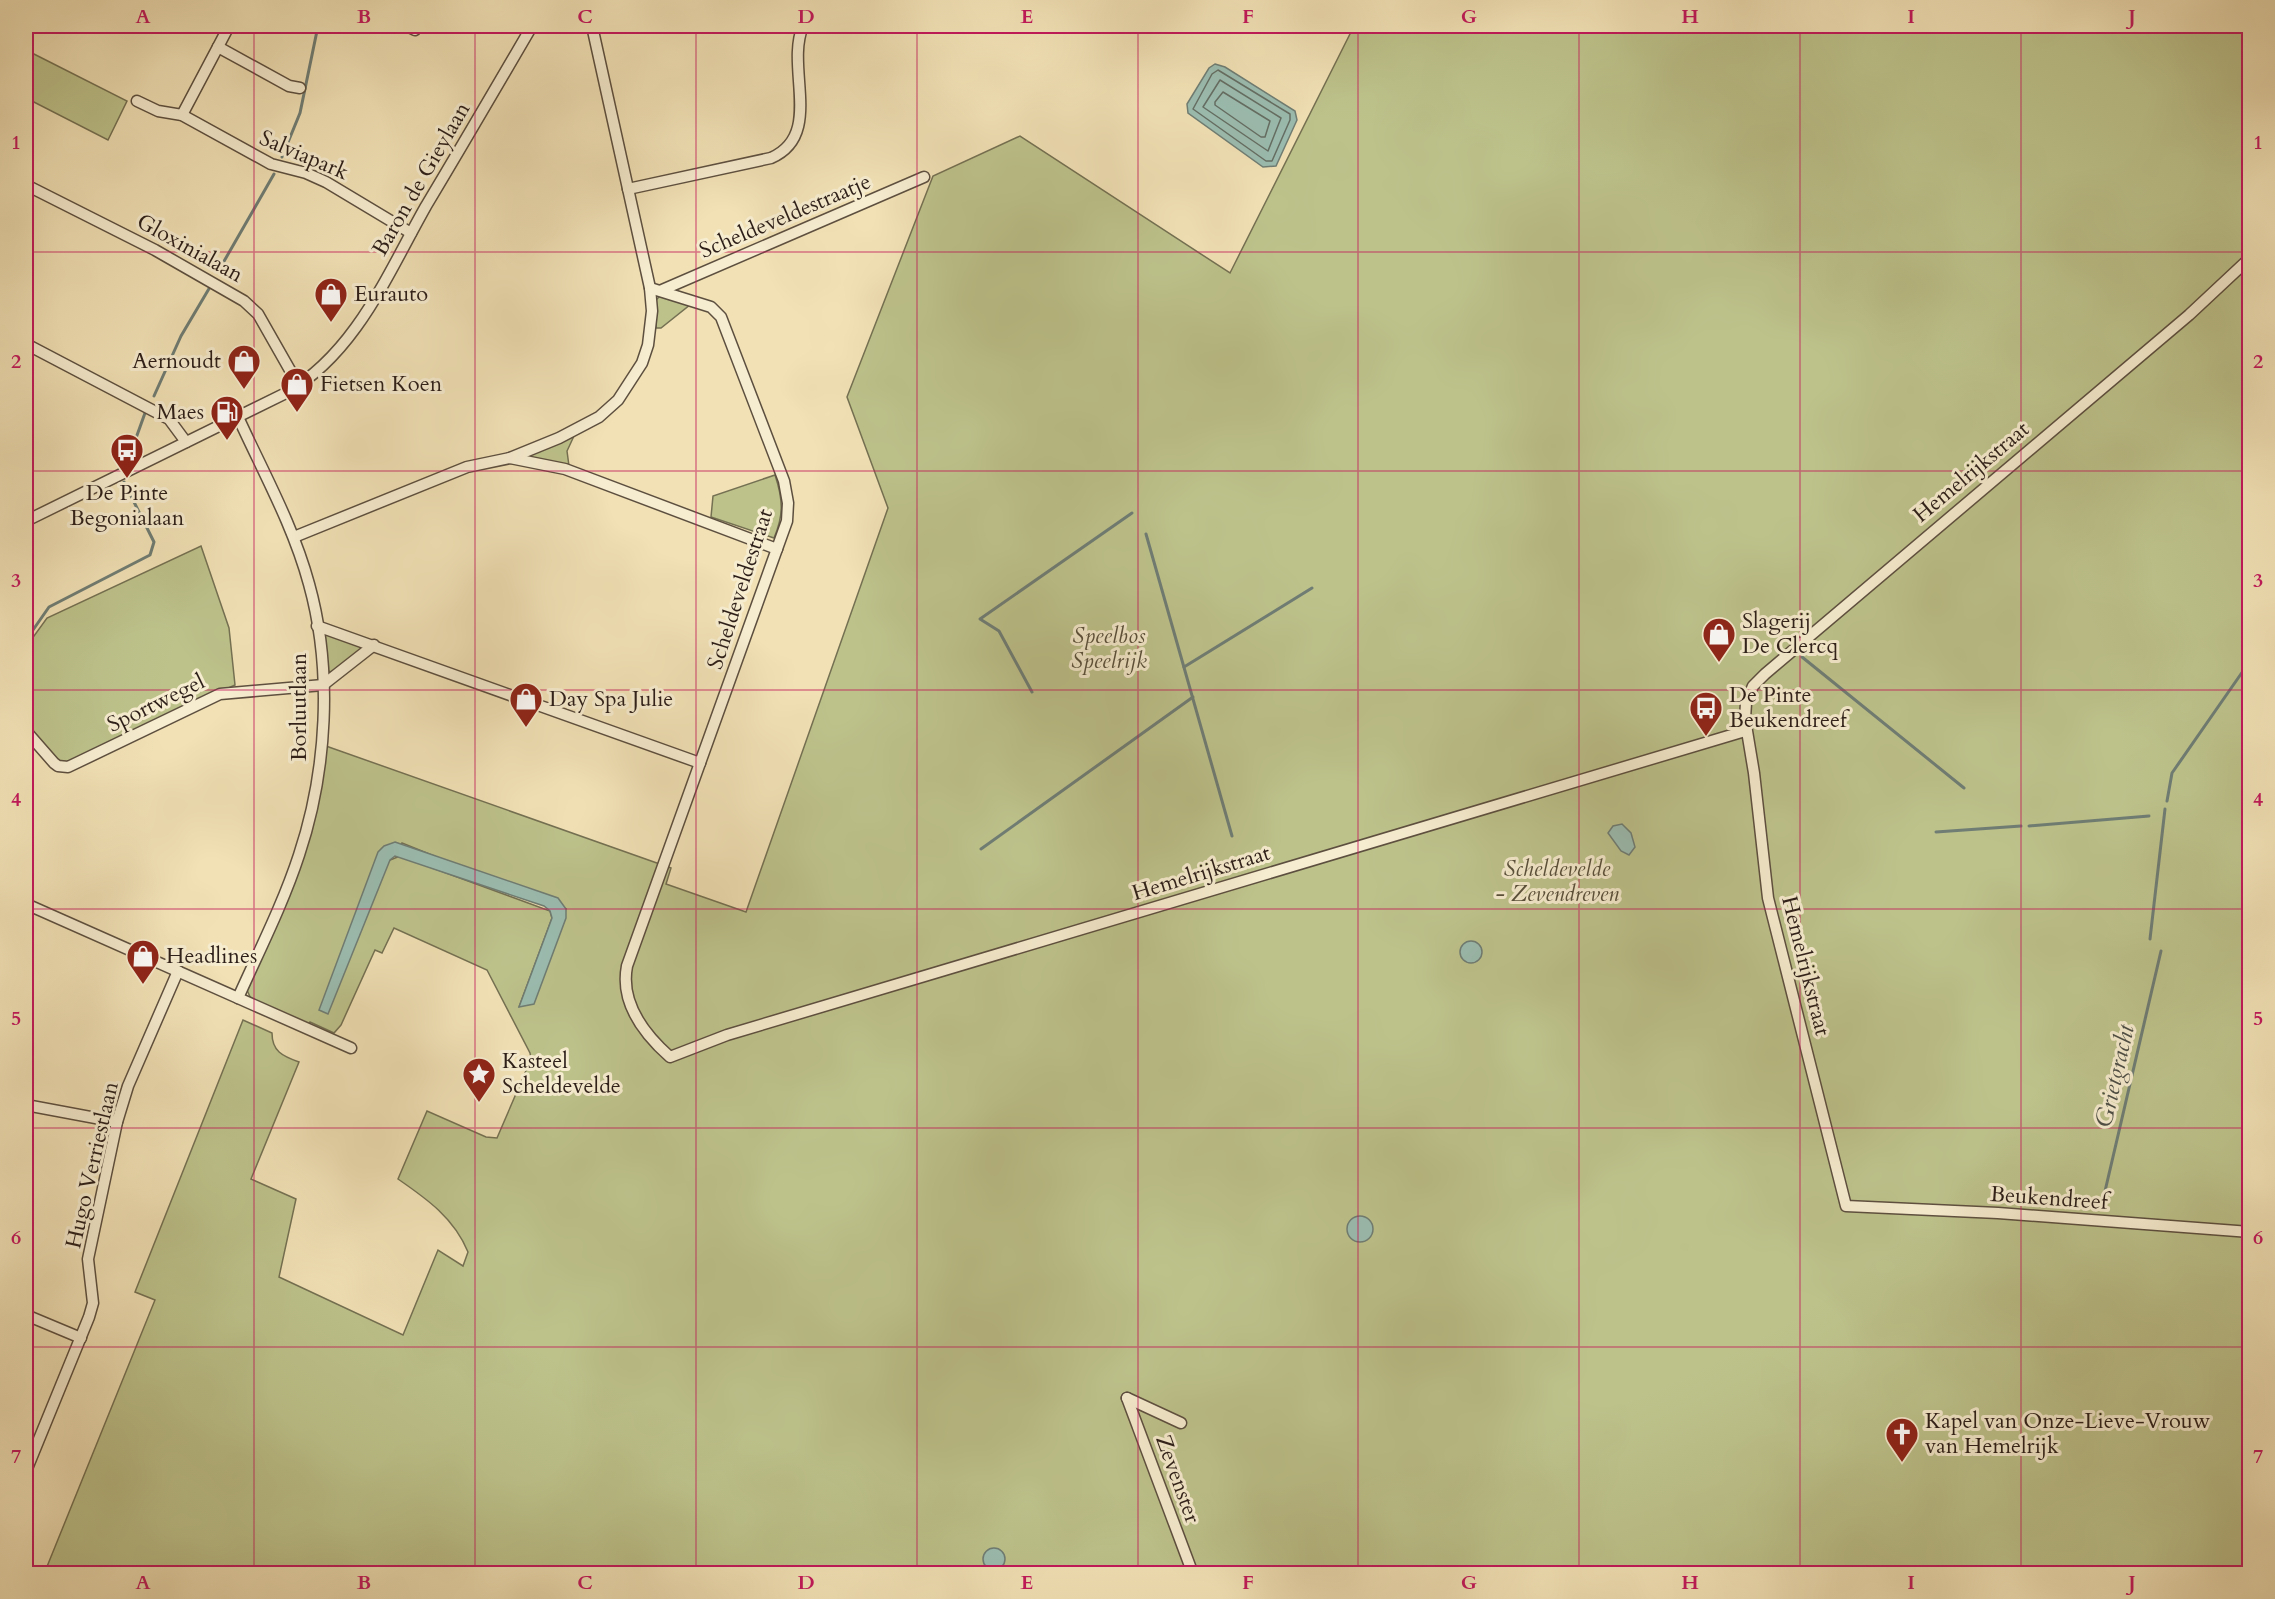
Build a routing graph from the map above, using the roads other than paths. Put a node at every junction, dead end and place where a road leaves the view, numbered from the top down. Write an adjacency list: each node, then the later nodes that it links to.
1 (229, 26): 5 (street)
2 (532, 26): 12 (street, Baron de Gieylaan)
3 (592, 26): 11 (street)
4 (803, 26): 11 (street)
5 (218, 47): 6 (street); 8 (street)
6 (300, 88)
7 (137, 101): 8 (street, Salviapark)
8 (182, 115): 12 (street, Salviapark)
9 (924, 177): 15 (street, Scheldeveldestraatje)
10 (26, 185): 17 (street, Gloxinialaan)
11 (628, 189): 14 (street)
12 (411, 233): 17 (street, Baron de Gieylaan)
13 (2250, 258): 28 (street, Hemelrijkstraat)
14 (650, 288): 15 (street, Scheldeveldestraat); 20 (street)
15 (662, 290): 23 (street, Scheldeveldestraat)
16 (26, 344): 19 (street)
17 (299, 386): 18 (street, Baron de Gieylaan)
18 (238, 417): 19 (street, Baron de Gieylaan); 22 (street, Borluutlaan)
19 (186, 441): 21 (street, Baron de Gieylaan)
20 (510, 458): 22 (street); 23 (street)
21 (26, 521)
22 (294, 537): 24 (street, Borluutlaan)
23 (777, 549): 29 (street, Scheldeveldestraat)
24 (317, 626): 25 (street); 26 (street, Borluutlaan)
25 (374, 645): 26 (street); 29 (street)
26 (322, 685): 27 (street, Sportwegel); 32 (street, Borluutlaan)
27 (26, 730)
28 (1745, 731): 34 (street, Hemelrijkstraat); 37 (street, Hemelrijkstraat)
29 (700, 763): 34 (street, Scheldeveldestraat)
30 (26, 904): 31 (street)
31 (178, 971): 32 (street); 36 (street, Hugo Verriestlaan)
32 (238, 998): 33 (street)
33 (351, 1048)
34 (670, 1056)
35 (26, 1105): 36 (street)
36 (117, 1122): 40 (street, Hugo Verriestlaan)
37 (1846, 1206): 38 (street, Beukendreef)
38 (2250, 1232)
39 (26, 1315): 40 (street)
40 (81, 1338): 42 (street, Hugo Verriestlaan)
41 (1181, 1423): 43 (street, Zevenster)
42 (26, 1472)
43 (1193, 1574)

